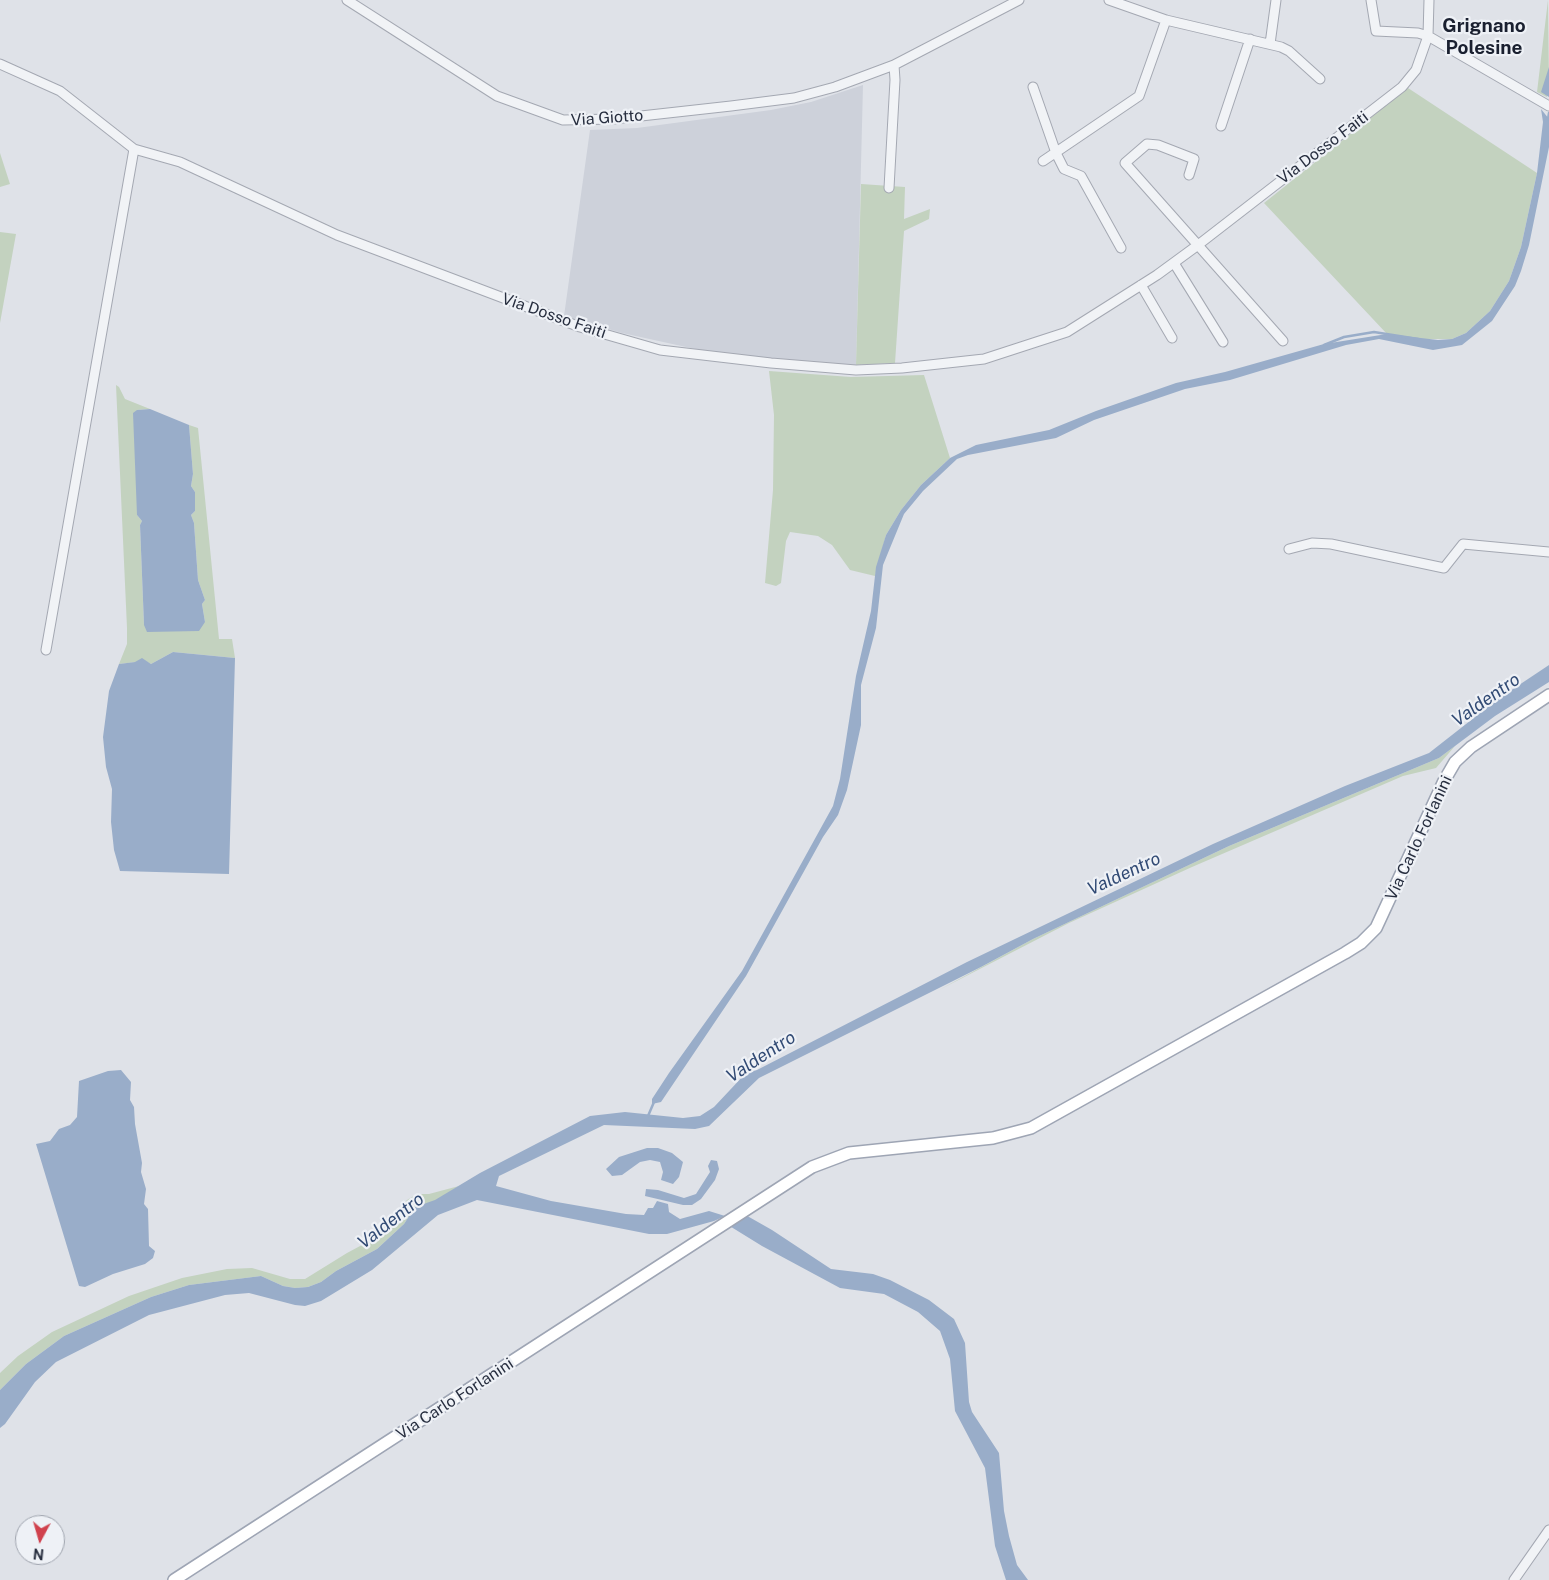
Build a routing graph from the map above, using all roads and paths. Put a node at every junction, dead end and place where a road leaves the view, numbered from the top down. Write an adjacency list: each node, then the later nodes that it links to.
1 (347, 0): 12 (street, Via Giotto)
2 (1019, 0): 12 (street, Via Giotto)
3 (1109, 0): 7 (street)
4 (1276, 0): 10 (street)
5 (1371, 0): 8 (street)
6 (1428, 0): 8 (street, Via Dosso Faiti)
7 (1166, 20): 9 (street); 18 (street)
8 (1428, 36): 15 (street); 22 (street, Via Dosso Faiti)
9 (1250, 39): 10 (street); 16 (street)
10 (1270, 44): 13 (street)
11 (0, 64): 17 (street, Via Dosso Faiti)
12 (894, 65): 21 (street)
13 (1320, 79)
14 (1033, 87): 18 (street)
15 (1546, 104)
16 (1221, 126)
17 (134, 149): 25 (street, Via Dosso Faiti); 31 (street)
18 (1056, 153): 19 (street); 23 (street)
19 (1043, 161)
20 (1189, 174): 22 (street)
21 (889, 188)
22 (1198, 245): 24 (street, Via Dosso Faiti); 27 (street)
23 (1121, 248)
24 (1174, 263): 25 (street, Via Dosso Faiti); 28 (street)
25 (1141, 285): 26 (street)
26 (1172, 338)
27 (1283, 341)
28 (1223, 342)
29 (1289, 549): 30 (street)
30 (1549, 552)
31 (46, 650)
32 (1549, 695): 34 (main road, Via Carlo Forlanini)
33 (1549, 1530): 35 (street)
34 (174, 1580)
35 (1514, 1580)

